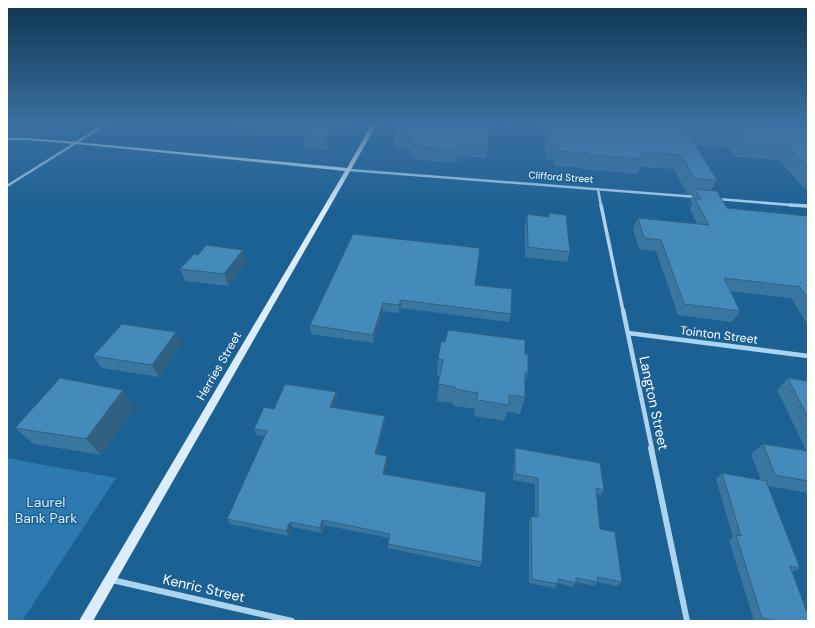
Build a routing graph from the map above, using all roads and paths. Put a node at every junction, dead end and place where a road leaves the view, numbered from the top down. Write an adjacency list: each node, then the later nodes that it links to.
1 (58, 153): 5 (street)
2 (180, 153): 4 (main road, Clifford Street)
3 (358, 153): 4 (main road, Herries Street)
4 (348, 170): 6 (street, Clifford Street); 12 (main road, Herries Street)
5 (7, 186)
6 (598, 189): 7 (street, Clifford Street); 10 (street, Langton Street)
7 (699, 197)
8 (715, 198): 9 (street)
9 (808, 206)
10 (628, 333): 11 (street, Tointon Street); 15 (street, Langton Street)
11 (808, 356)
12 (110, 580): 13 (main road, Herries Street); 14 (street, Kenric Street)
13 (86, 621)
14 (292, 621)
15 (687, 621)

